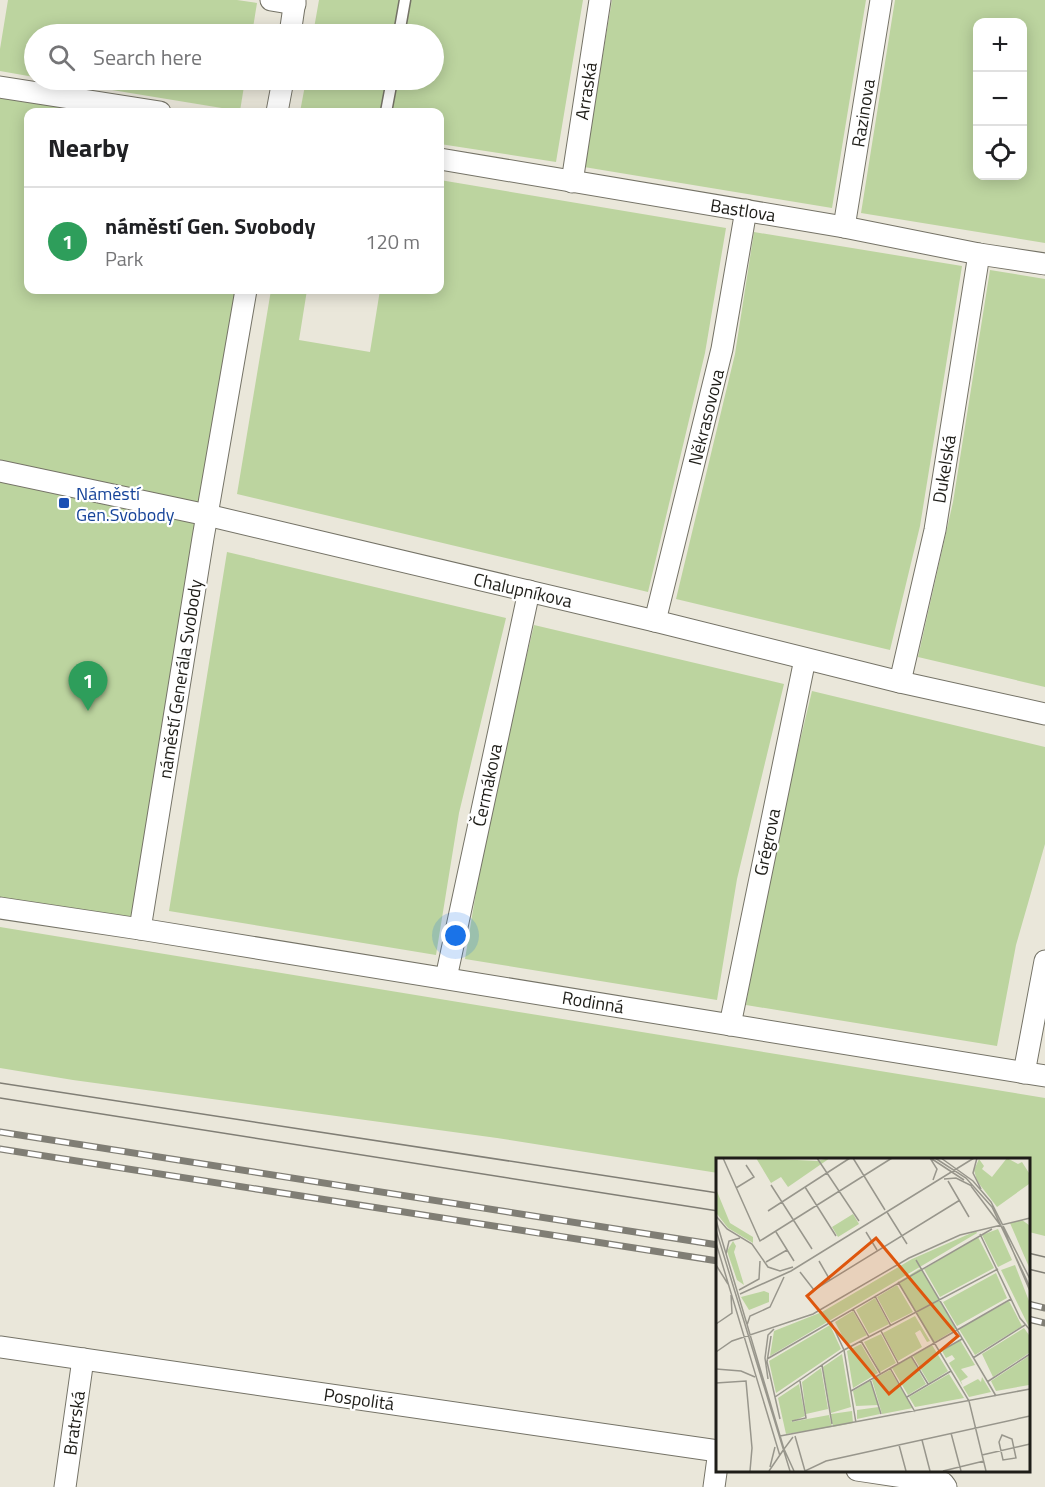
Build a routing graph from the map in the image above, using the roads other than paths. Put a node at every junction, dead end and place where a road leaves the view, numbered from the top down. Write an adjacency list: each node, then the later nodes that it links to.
1 (271, 0): 5 (street)
2 (405, 0): 7 (lane)
3 (600, 0): 15 (street, Arraská)
4 (881, 0): 17 (street, Razinova)
5 (295, 2): 6 (street)
6 (292, 24)
7 (401, 24)
8 (0, 87): 11 (street)
9 (281, 90): 12 (street)
10 (390, 90): 13 (lane)
11 (134, 108)
12 (278, 108)
13 (387, 108)
14 (444, 160): 15 (street, Bastlova)
15 (572, 182): 16 (street, Bastlova)
16 (746, 210): 17 (street, Bastlova); 24 (street, Někrasovova)
17 (844, 227): 18 (street, Bastlova)
18 (979, 254): 19 (street, Bastlova); 26 (street, Dukelská)
19 (1045, 264)
20 (245, 294): 22 (street, náměstí Generála Svobody)
21 (0, 471): 22 (street, Chalupníkova)
22 (207, 515): 23 (street, Chalupníkova); 29 (street, náměstí Generála Svobody)
23 (529, 591): 24 (street, Chalupníkova); 31 (street, Čermákova)
24 (655, 621): 25 (street, Chalupníkova)
25 (805, 659): 26 (street, Chalupníkova); 32 (street, Grégrova)
26 (900, 682): 27 (street, Chalupníkova)
27 (1045, 714)
28 (0, 908): 29 (street)
29 (140, 929): 31 (street, Rodinná)
30 (1045, 961): 33 (street)
31 (446, 978): 32 (street, Rodinná)
32 (730, 1025): 33 (street, Rodinná)
33 (1024, 1073): 34 (street, Rodinná)
34 (1045, 1076)
35 (0, 1347): 36 (street, Pospolitá)
36 (84, 1359): 37 (street, Pospolitá); 41 (street, Bratrská)
37 (716, 1451)
38 (716, 1472): 42 (street)
39 (869, 1472): 40 (street)
40 (945, 1485)
41 (65, 1487)
42 (714, 1487)

